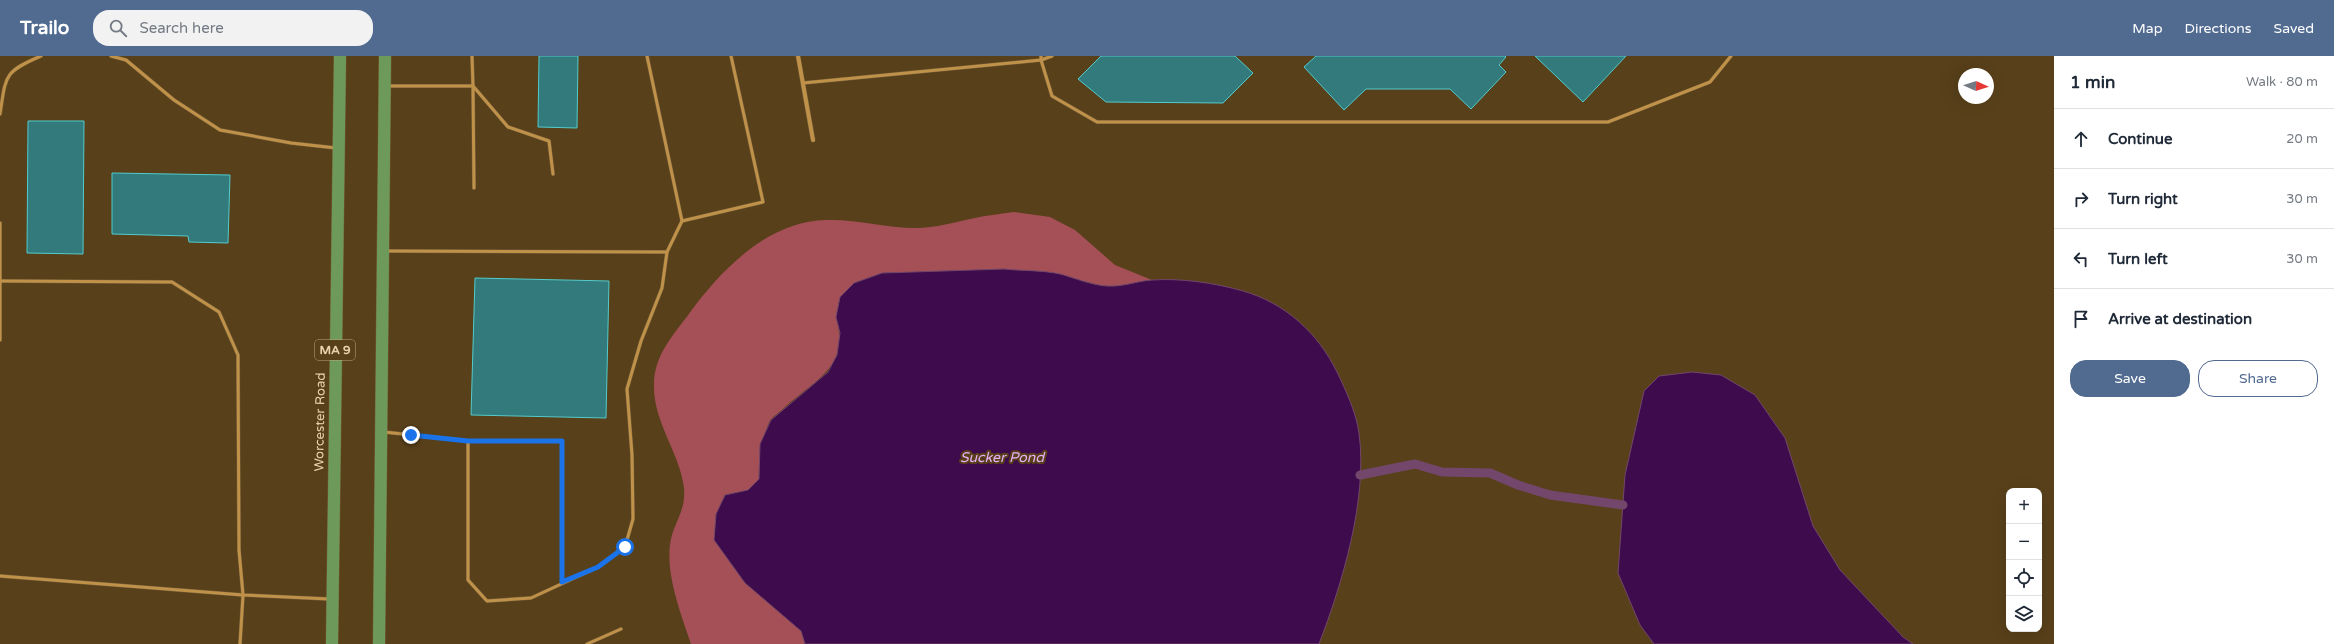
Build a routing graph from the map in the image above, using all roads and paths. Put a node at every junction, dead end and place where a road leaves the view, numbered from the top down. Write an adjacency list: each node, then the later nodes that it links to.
1 (41, 56): 16 (lane)
2 (111, 56): 18 (lane)
3 (340, 56): 18 (highway, Worcester Road / MA 9)
4 (385, 56): 14 (highway)
5 (472, 56): 15 (lane)
6 (647, 56): 21 (lane)
7 (731, 56): 21 (lane)
8 (798, 56): 13 (street)
9 (1042, 56): 12 (lane)
10 (1052, 56): 12 (lane)
11 (1731, 56): 12 (lane)
12 (1041, 60): 13 (lane)
13 (803, 83): 17 (street)
14 (384, 86): 15 (lane); 23 (highway)
15 (474, 86): 19 (lane); 20 (lane)
16 (0, 114)
17 (813, 140)
18 (339, 148): 32 (highway, Worcester Road / MA 9)
19 (553, 174)
20 (474, 188)
21 (682, 221): 24 (lane)
22 (0, 223): 25 (lane)
23 (382, 251): 24 (lane); 27 (highway)
24 (667, 252): 30 (lane)
25 (1, 281): 26 (lane); 31 (lane)
26 (0, 340)
27 (380, 432): 28 (lane); 36 (highway)
28 (468, 441): 30 (lane); 30 (lane)
29 (0, 576): 31 (lane)
30 (562, 582)
31 (243, 595): 32 (lane); 34 (lane)
32 (332, 599): 35 (highway, Worcester Road / MA 9)
33 (621, 629): 37 (lane)
34 (240, 644)
35 (332, 644)
36 (379, 644)
37 (587, 644)

